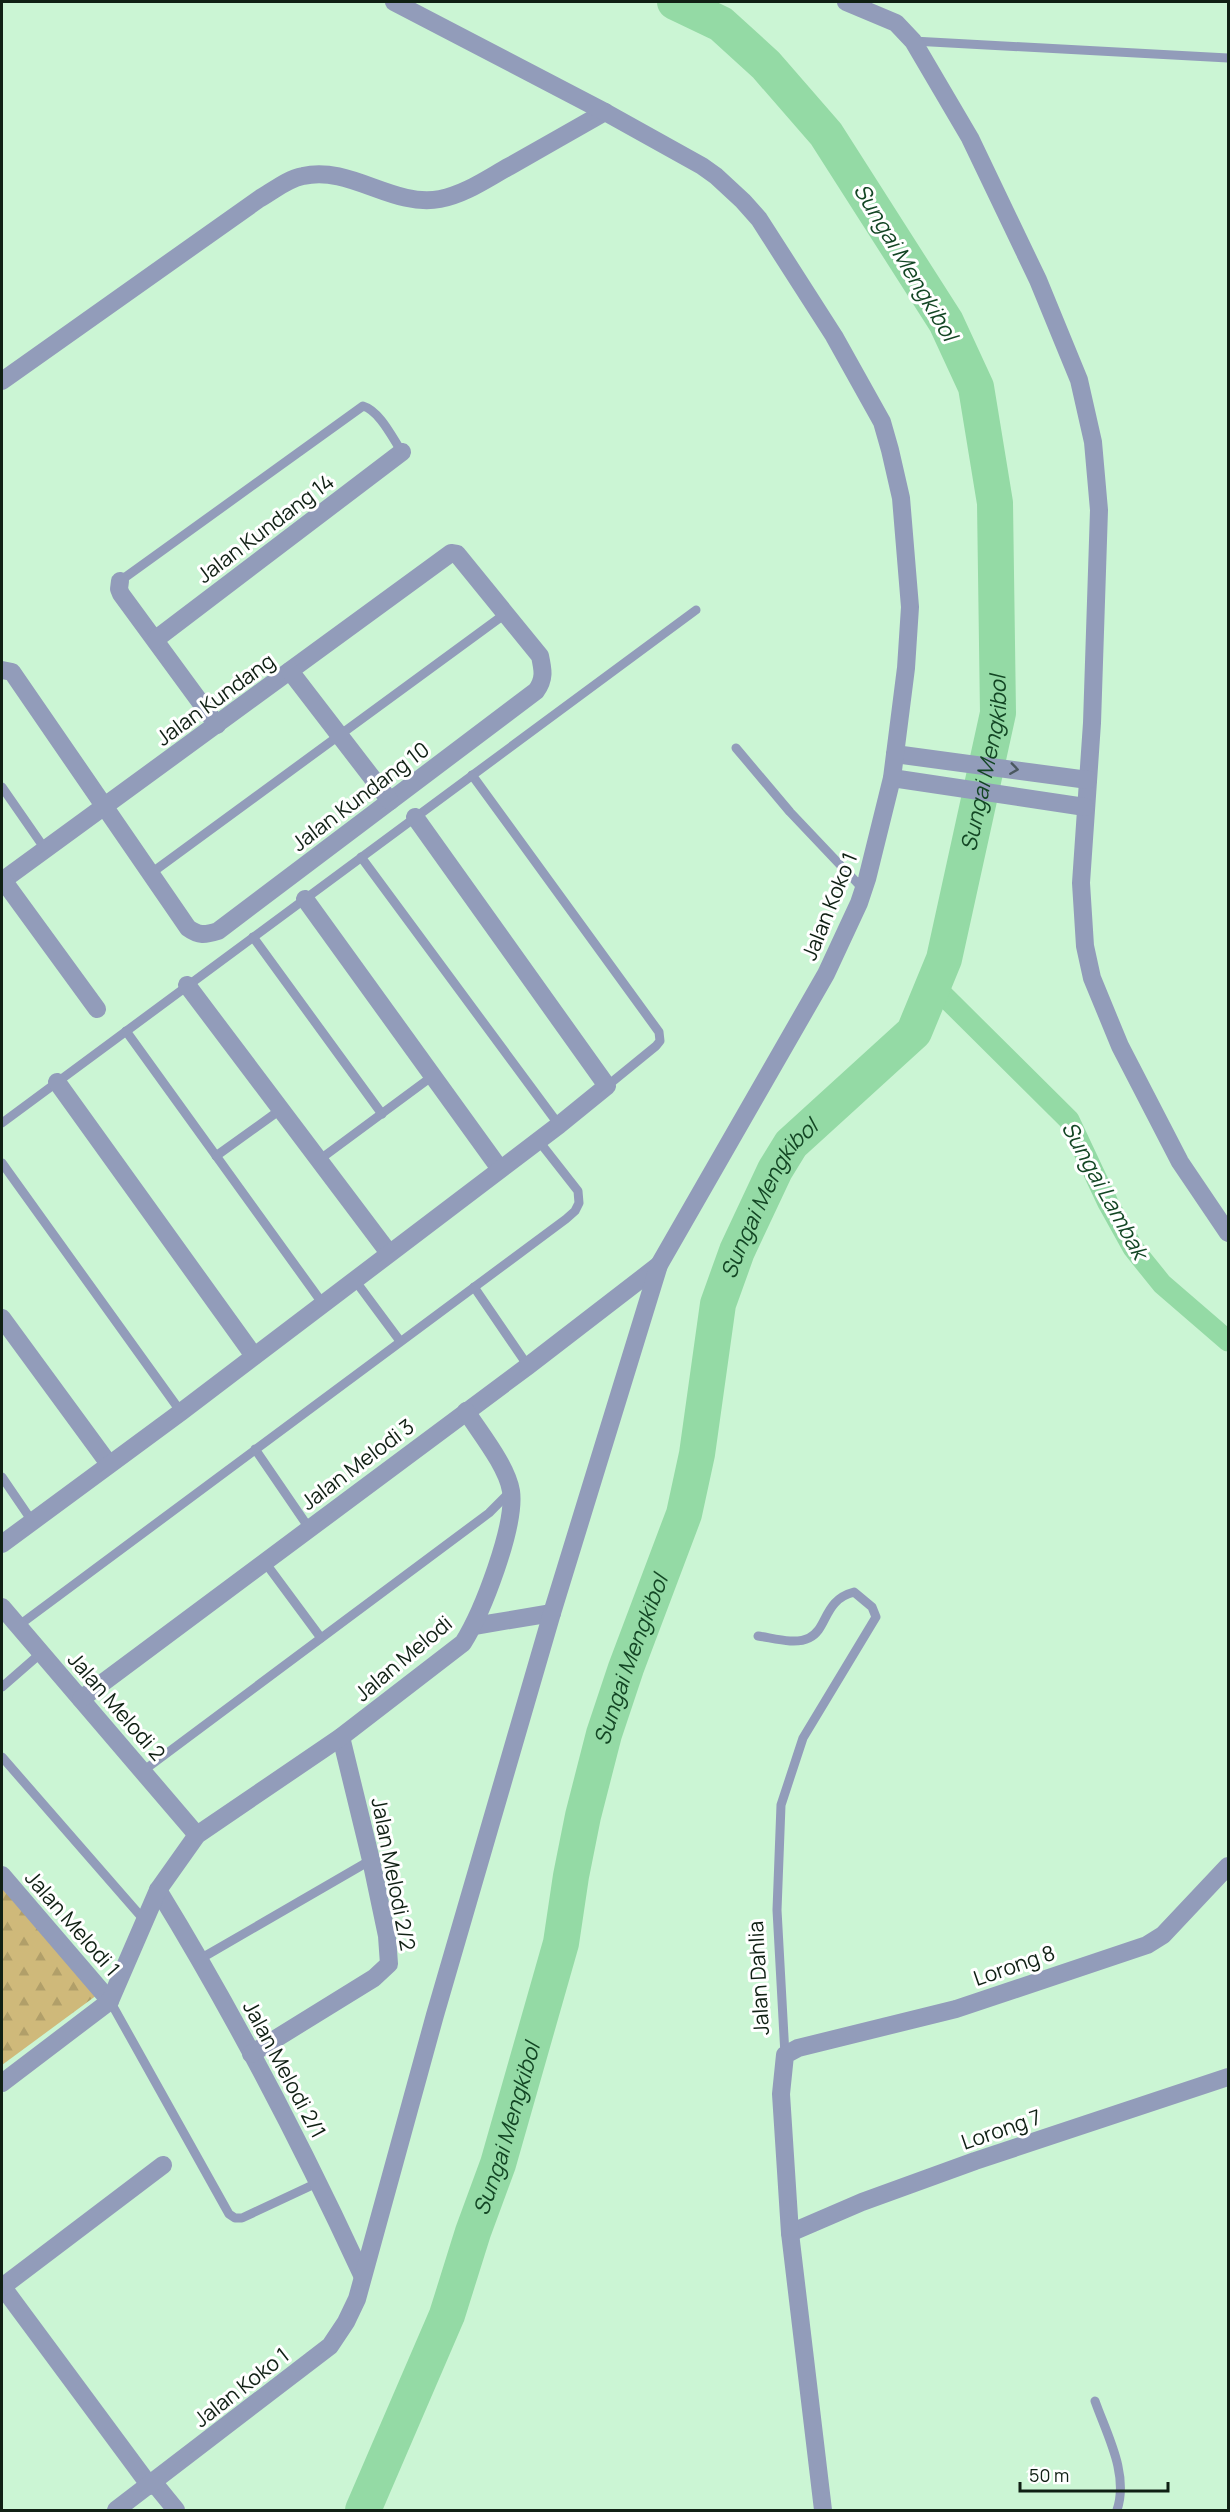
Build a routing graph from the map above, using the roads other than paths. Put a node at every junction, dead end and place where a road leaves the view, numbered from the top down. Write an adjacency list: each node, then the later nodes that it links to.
1 (394, 2): 5 (street, Jalan Koko 1)
2 (846, 2): 3 (street)
3 (913, 41): 4 (lane); 21 (street)
4 (1228, 58)
5 (605, 112): 6 (street); 18 (street, Jalan Koko 1)
6 (2, 381)
7 (402, 452): 9 (lane); 12 (street, Jalan Kundang 14)
8 (454, 553): 11 (street, Jalan Kundang 10); 14 (street, Jalan Kundang)
9 (120, 581): 12 (street)
10 (696, 610): 19 (lane)
11 (505, 614): 16 (lane); 23 (street, Jalan Kundang 10)
12 (156, 639): 15 (street)
13 (2, 670): 24 (street, Jalan Kundang 10)
14 (290, 671): 15 (street, Jalan Kundang); 16 (street)
15 (217, 725): 24 (street, Jalan Kundang)
16 (339, 736): 23 (street); 29 (lane)
17 (736, 748): 31 (lane)
18 (895, 754): 20 (street, Jalan Koko 1); 21 (street, one-way to 21)
19 (472, 775): 26 (lane); 39 (lane)
20 (892, 778): 25 (street); 31 (street, Jalan Koko 1)
21 (1088, 780): 25 (street)
22 (2, 787): 27 (lane)
23 (390, 801): 29 (street, Jalan Kundang 10)
24 (103, 807): 27 (street, Jalan Kundang); 29 (street, Jalan Kundang 10)
25 (1085, 807): 49 (street)
26 (415, 817): 28 (lane); 39 (street)
27 (45, 849): 30 (street, Jalan Kundang)
28 (361, 857): 32 (lane); 43 (lane)
29 (150, 874)
30 (2, 880): 35 (street)
31 (863, 889): 51 (street, Jalan Koko 1)
32 (304, 899): 33 (lane); 37 (street)
33 (253, 937): 34 (lane); 41 (lane)
34 (187, 985): 36 (lane); 40 (street)
35 (97, 1009)
36 (126, 1031): 38 (lane); 45 (lane)
37 (434, 1076): 41 (lane); 48 (street)
38 (57, 1082): 42 (lane); 57 (street)
39 (607, 1086): 43 (street)
40 (280, 1110): 45 (lane); 46 (street)
41 (382, 1114): 46 (lane)
42 (2, 1123)
43 (559, 1125): 44 (street)
44 (538, 1140): 48 (street); 53 (lane)
45 (216, 1156): 54 (lane)
46 (319, 1160): 50 (street)
47 (2, 1164): 60 (lane)
48 (500, 1169): 50 (street)
49 (1228, 1233)
50 (389, 1253): 52 (street)
51 (659, 1264): 58 (street, Jalan Melodi 3); 70 (street, Jalan Koko 1)
52 (354, 1279): 54 (street); 56 (lane)
53 (474, 1287): 56 (lane); 58 (lane)
54 (323, 1304): 57 (street)
55 (2, 1318): 62 (street)
56 (400, 1341): 61 (lane)
57 (254, 1356): 60 (street)
58 (528, 1366): 59 (street, Jalan Melodi 3)
59 (466, 1411): 64 (street, Jalan Melodi); 66 (street, Jalan Melodi 3)
60 (181, 1412): 62 (street)
61 (255, 1449): 66 (lane); 71 (lane)
62 (109, 1464): 65 (street)
63 (2, 1477): 65 (lane)
64 (511, 1491): 72 (street, Jalan Melodi); 74 (lane)
65 (32, 1521): 67 (street)
66 (309, 1528): 68 (street, Jalan Melodi 3)
67 (2, 1544)
68 (264, 1561): 74 (lane); 77 (street, Jalan Melodi 3)
69 (2, 1607): 71 (street, Jalan Melodi 2)
70 (552, 1613): 72 (street); 96 (street, Jalan Koko 1)
71 (18, 1626): 75 (street, Jalan Melodi 2)
72 (474, 1626): 78 (street, Jalan Melodi)
73 (758, 1636): 90 (lane, Jalan Dahlia)
74 (321, 1638): 80 (lane)
75 (41, 1653): 76 (lane); 77 (street, Jalan Melodi 2)
76 (2, 1687)
77 (81, 1699): 80 (street, Jalan Melodi 2)
78 (341, 1737): 81 (street, Jalan Melodi); 82 (street, Jalan Melodi 2/2)
79 (2, 1756): 86 (lane)
80 (143, 1772): 81 (street, Jalan Melodi 2)
81 (197, 1835): 85 (street)
82 (371, 1860): 87 (lane); 89 (street, Jalan Melodi 2/2)
83 (1228, 1866): 90 (street, Lorong 8)
84 (2, 1875): 88 (street, Jalan Melodi 1)
85 (158, 1890): 86 (street); 87 (street, Jalan Melodi 2/1)
86 (145, 1921): 88 (street)
87 (200, 1959): 89 (street, Jalan Melodi 2/1)
88 (110, 2001): 92 (street); 94 (lane)
89 (251, 2054): 94 (street, Jalan Melodi 2/1)
90 (785, 2055): 95 (street, Jalan Dahlia)
91 (1228, 2076): 95 (street, Lorong 7)
92 (2, 2084)
93 (163, 2165): 97 (street)
94 (319, 2182): 96 (street, Jalan Melodi 2/1)
95 (790, 2233): 102 (street, Jalan Dahlia)
96 (362, 2275): 99 (street, Jalan Koko 1)
97 (2, 2286): 99 (street)
98 (1095, 2401): 103 (lane)
99 (152, 2484): 100 (street, Jalan Koko 1); 101 (street)
100 (116, 2511)
101 (176, 2511)
102 (823, 2511)
103 (1118, 2511)

